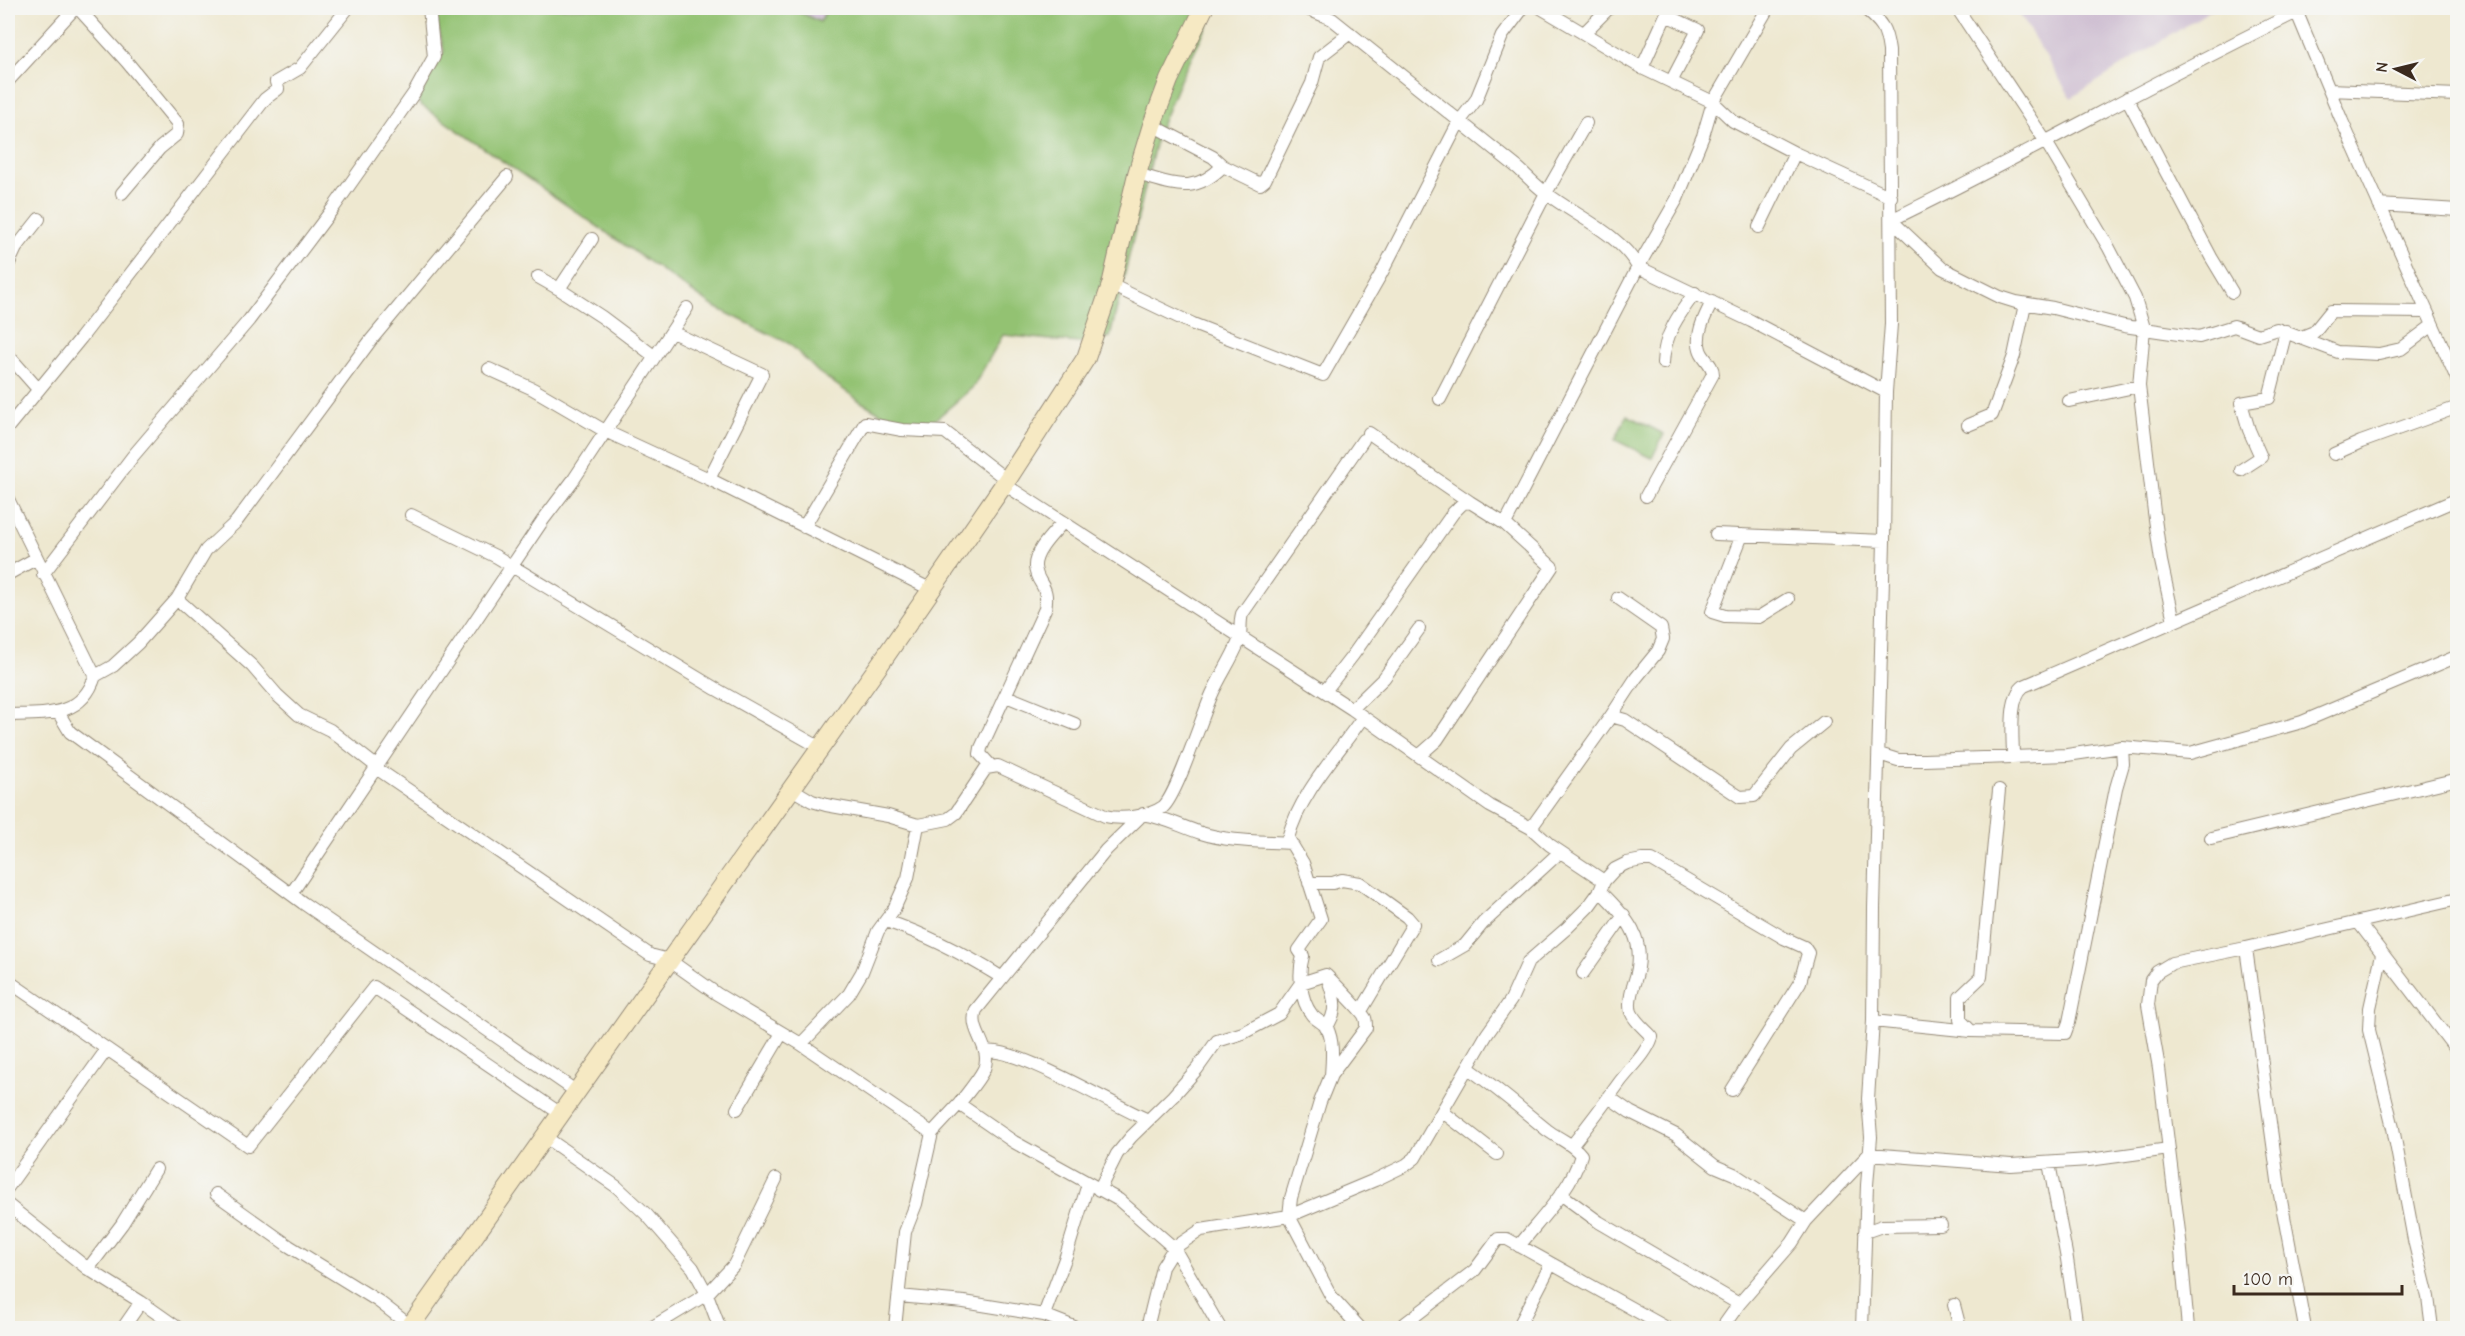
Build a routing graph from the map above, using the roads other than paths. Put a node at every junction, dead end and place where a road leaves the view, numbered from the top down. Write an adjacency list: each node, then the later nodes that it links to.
1 (76, 8): 17 (street); 31 (street)
2 (348, 8): 63 (street)
3 (429, 8): 89 (street)
4 (1204, 8): 25 (street)
5 (1305, 8): 13 (street)
6 (1523, 8): 23 (street)
7 (1541, 8): 15 (street)
8 (1609, 8): 15 (street)
9 (1768, 8): 22 (street)
10 (1864, 8): 33 (street)
11 (1957, 8): 26 (street)
12 (2296, 10): 19 (street); 21 (street)
13 (1335, 13): 14 (street)
14 (1350, 33): 23 (street); 28 (street)
15 (1584, 33): 16 (street)
16 (1642, 68): 18 (street); 18 (street)
17 (8, 81)
18 (1671, 82): 22 (street)
19 (2330, 90): 20 (street); 34 (street)
20 (2457, 95)
21 (2127, 98): 26 (street); 45 (street)
22 (1713, 102): 27 (street); 41 (street)
23 (1459, 122): 32 (street); 43 (street)
24 (1586, 123): 32 (street)
25 (1152, 124): 28 (street); 29 (street)
26 (2046, 142): 37 (street); 52 (street)
27 (1795, 153): 33 (street); 38 (street)
28 (1223, 166): 29 (street)
29 (1137, 174): 43 (street)
30 (507, 177): 93 (street)
31 (122, 193)
32 (1546, 194): 41 (street); 65 (street)
33 (1891, 197): 37 (street)
34 (2379, 205): 35 (street); 50 (street)
35 (2457, 210)
36 (39, 219): 40 (street)
37 (1891, 220): 48 (street); 64 (street)
38 (1759, 227)
39 (592, 239): 44 (street)
40 (8, 265)
41 (1638, 267): 46 (street); 81 (street)
42 (538, 277): 44 (street)
43 (1111, 285): 74 (street)
44 (559, 289): 57 (street)
45 (2232, 292)
46 (1695, 293): 47 (street); 58 (street)
47 (1712, 302): 64 (street); 75 (street)
48 (2025, 304): 52 (street); 68 (street)
49 (687, 308): 54 (street)
50 (2427, 312): 51 (street); 55 (street)
51 (2433, 325): 55 (street); 59 (street)
52 (2144, 328): 53 (street); 62 (street)
53 (2286, 331): 55 (street); 72 (street)
54 (672, 332): 57 (street); 73 (street)
55 (2299, 338)
56 (8, 355): 63 (street)
57 (654, 356): 70 (street)
58 (1663, 363)
59 (2455, 364): 61 (street)
60 (489, 369): 70 (street)
61 (2457, 381)
62 (2139, 386): 66 (street); 94 (street)
63 (38, 389): 69 (street)
64 (1886, 393): 85 (street)
65 (1440, 399)
66 (2069, 401)
67 (2457, 407): 71 (street)
68 (1968, 425)
69 (8, 427)
70 (604, 431): 73 (street); 87 (street)
71 (2334, 454)
72 (2241, 470)
73 (709, 479): 82 (street)
74 (1005, 482): 80 (street); 82 (street); 90 (street)
75 (1646, 496)
76 (2457, 499): 94 (street)
77 (8, 500): 86 (street)
78 (1470, 502): 81 (street); 96 (street); 99 (street)
79 (411, 515): 87 (street)
80 (1063, 522): 96 (street); 100 (street)
81 (1505, 524): 111 (street)
82 (804, 527): 90 (street)
83 (1716, 534): 84 (street)
84 (1742, 536): 85 (street); 92 (street)
85 (1884, 541): 110 (street)
86 (37, 558): 88 (street); 89 (street)
87 (512, 567): 108 (street); 114 (street)
88 (8, 574)
89 (43, 574): 98 (street)
90 (930, 590): 108 (street)
91 (1618, 598): 104 (street)
92 (1788, 599)
93 (177, 600): 98 (street); 114 (street)
94 (2174, 621): 112 (street)
95 (1419, 629): 101 (street)
96 (1240, 638): 99 (street); 118 (street)
97 (2457, 656): 109 (street)
98 (95, 676): 102 (street)
99 (1325, 692): 101 (street)
100 (1006, 696): 107 (street); 113 (street)
101 (1352, 709): 105 (street)
102 (58, 712): 103 (street); 126 (street)
103 (8, 714)
104 (1611, 716): 106 (street); 120 (street)
105 (1363, 717): 111 (street); 122 (street)
106 (1824, 722)
107 (1075, 724)
108 (819, 747): 116 (street)
109 (2122, 747): 112 (street); 143 (street)
110 (1879, 754): 112 (street); 141 (street)
111 (1420, 755): 120 (street)
112 (2013, 757)
113 (991, 766): 118 (street); 119 (street)
114 (376, 767): 126 (street); 133 (street)
115 (2457, 779): 121 (street)
116 (790, 788): 119 (street); 133 (street)
117 (1999, 790): 143 (street)
118 (1143, 814): 122 (street); 137 (street)
119 (918, 825): 129 (street)
120 (1531, 828): 123 (street)
121 (2211, 838)
122 (1291, 843): 124 (street)
123 (1560, 852): 125 (street); 134 (street)
124 (1309, 883): 139 (street); 140 (street)
125 (1602, 886): 128 (street); 149 (street); 151 (street)
126 (291, 894): 152 (street)
127 (2457, 899): 130 (street)
128 (1624, 915): 135 (street); 153 (street)
129 (886, 921): 137 (street); 145 (street)
130 (2359, 923): 131 (street); 132 (street)
131 (2246, 948): 162 (street); 206 (street)
132 (2382, 954): 148 (street); 207 (street)
133 (669, 960): 144 (street); 152 (street)
134 (1439, 960)
135 (1583, 973)
136 (1326, 975): 139 (street); 140 (street); 142 (street)
137 (1001, 977): 147 (street)
138 (8, 981): 146 (street)
139 (1301, 983): 142 (street); 158 (street)
140 (1360, 1011): 150 (street)
141 (1873, 1021): 143 (street); 164 (street)
142 (1326, 1028): 150 (street)
143 (1971, 1031)
144 (782, 1033): 145 (street); 155 (street)
145 (801, 1044): 159 (street)
146 (107, 1049): 157 (street); 169 (street)
147 (985, 1052): 154 (street); 158 (street)
148 (2457, 1052)
149 (1468, 1068): 156 (street); 161 (street)
150 (1331, 1075): 174 (street)
151 (1732, 1090)
152 (577, 1092): 157 (street)
153 (1610, 1098): 161 (street); 175 (street)
154 (959, 1104): 159 (street); 168 (street)
155 (737, 1109)
156 (1443, 1112): 163 (street); 174 (street)
157 (561, 1114): 160 (street)
158 (1148, 1120): 170 (street)
159 (932, 1133): 183 (street)
160 (545, 1137): 182 (street); 188 (street)
161 (1573, 1144): 172 (street)
162 (2169, 1149): 165 (street); 205 (street)
163 (1497, 1154)
164 (1869, 1154): 165 (street); 175 (street); 177 (street)
165 (2049, 1163): 204 (street)
166 (156, 1169): 181 (street)
167 (776, 1179): 182 (street)
168 (1088, 1184): 170 (street); 187 (street)
169 (8, 1187)
170 (1099, 1191): 179 (street)
171 (216, 1194): 188 (street)
172 (1562, 1195): 178 (street); 185 (street)
173 (8, 1205): 181 (street)
174 (1289, 1216): 179 (street); 197 (street)
175 (1806, 1221): 185 (street)
176 (1941, 1225): 177 (street)
177 (1865, 1232): 202 (street)
178 (1519, 1246): 180 (street); 198 (street)
179 (1174, 1248): 195 (street); 196 (street)
180 (1551, 1264): 199 (street); 200 (street)
181 (88, 1269): 184 (street)
182 (707, 1294): 191 (street); 192 (street)
183 (899, 1296): 187 (street); 193 (street)
184 (141, 1302): 189 (street); 190 (street)
185 (1739, 1304): 201 (street)
186 (1954, 1305): 203 (street)
187 (1044, 1315): 194 (street)
188 (411, 1328)
189 (123, 1329)
190 (178, 1329)
191 (651, 1329)
192 (718, 1329)
193 (895, 1329)
194 (1077, 1329)
195 (1147, 1329)
196 (1220, 1329)
197 (1360, 1329)
198 (1399, 1329)
199 (1518, 1329)
200 (1667, 1329)
201 (1722, 1329)
202 (1862, 1329)
203 (1960, 1329)
204 (2077, 1329)
205 (2188, 1329)
206 (2305, 1329)
207 (2432, 1329)

